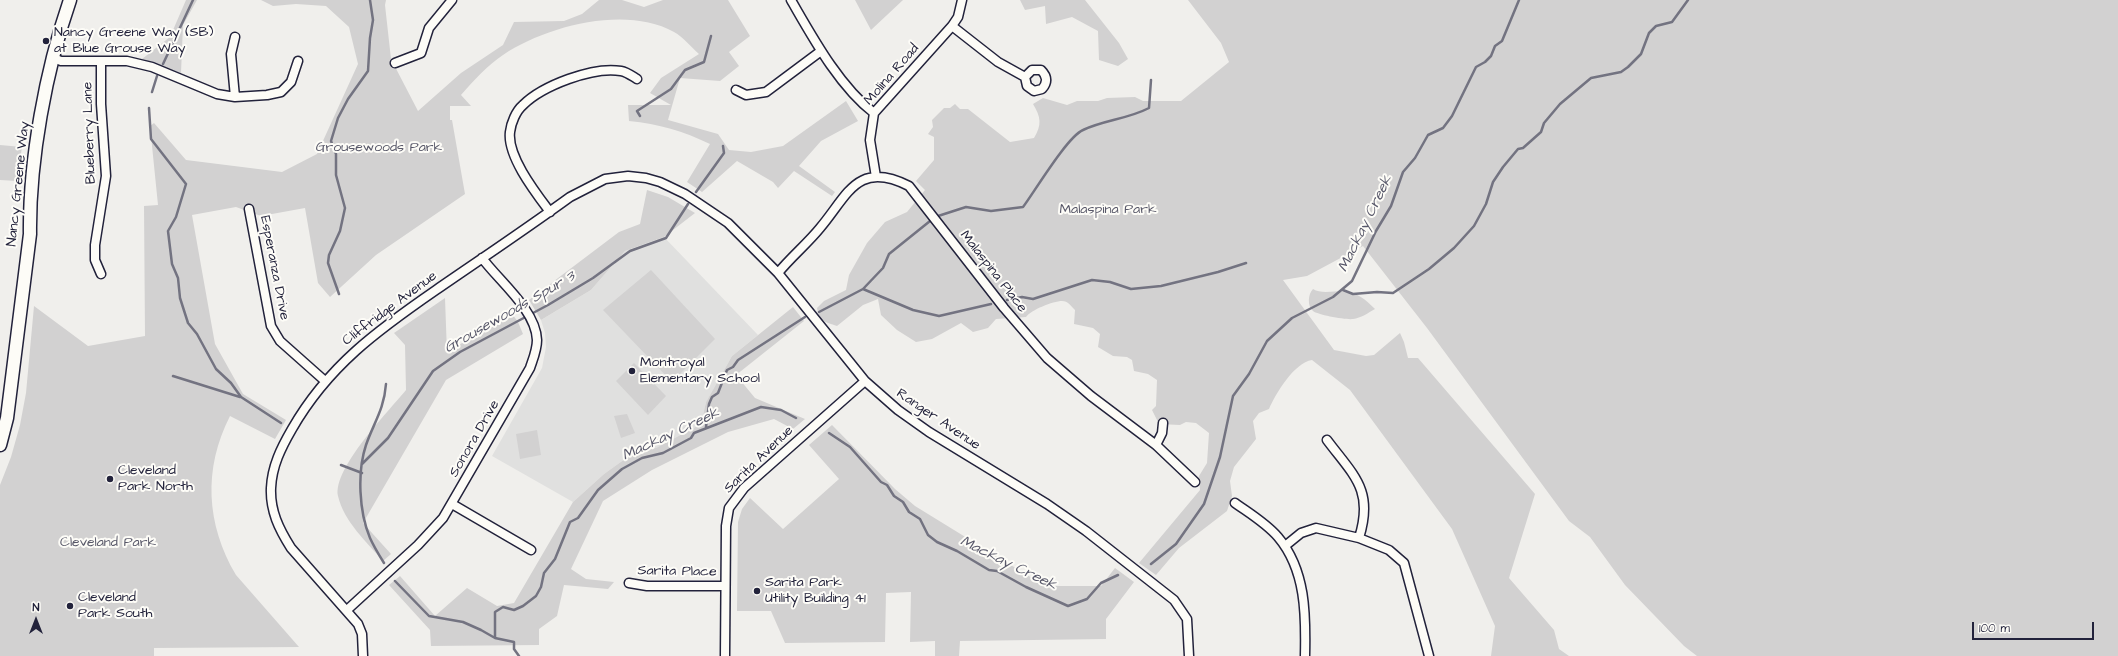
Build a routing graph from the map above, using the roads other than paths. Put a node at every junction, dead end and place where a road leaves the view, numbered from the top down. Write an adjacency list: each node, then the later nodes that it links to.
1 (70, 0): 8 (street, Nancy Greene Way)
2 (452, 0): 11 (street)
3 (791, 0): 7 (street)
4 (962, 0): 5 (street, Molina Road)
5 (952, 26): 12 (street); 16 (street, Molina Road)
6 (235, 37): 15 (street)
7 (821, 51): 14 (street); 16 (street)
8 (53, 58): 10 (street); 28 (street, Nancy Greene Way)
9 (298, 60): 15 (street)
10 (101, 61): 15 (street); 23 (street, Blueberry Lane)
11 (395, 63)
12 (1025, 77)
13 (637, 79): 20 (street)
14 (736, 90)
15 (235, 97)
16 (874, 113): 17 (street, Molina Road)
17 (876, 177): 22 (street, Malaspina Place); 29 (street, Malaspina Place)
18 (673, 187): 20 (street, Cliffridge Avenue); 22 (street, Ranger Avenue)
19 (249, 209): 24 (street, Esperanza Drive)
20 (550, 212): 21 (street, Cliffridge Avenue)
21 (482, 258): 24 (street, Cliffridge Avenue); 32 (street, Sonora Drive)
22 (778, 273): 25 (street, Ranger Avenue)
23 (101, 274)
24 (325, 381): 38 (street, Cliffridge Avenue)
25 (865, 381): 37 (street, Sarita Avenue); 41 (street, Ranger Avenue)
26 (1163, 423): 29 (street)
27 (1327, 440): 33 (street)
28 (0, 445)
29 (1156, 445): 30 (street, Malaspina Place)
30 (1195, 482)
31 (1235, 502): 34 (street)
32 (452, 504): 35 (street); 38 (street, Sonora Drive)
33 (1359, 538): 34 (street); 43 (street)
34 (1285, 546): 42 (street)
35 (531, 550)
36 (629, 583): 37 (street, Sarita Place)
37 (725, 586): 40 (street, Sarita Avenue)
38 (347, 610): 39 (street, Cliffridge Avenue)
39 (363, 656)
40 (725, 656)
41 (1189, 656)
42 (1305, 656)
43 (1430, 656)

